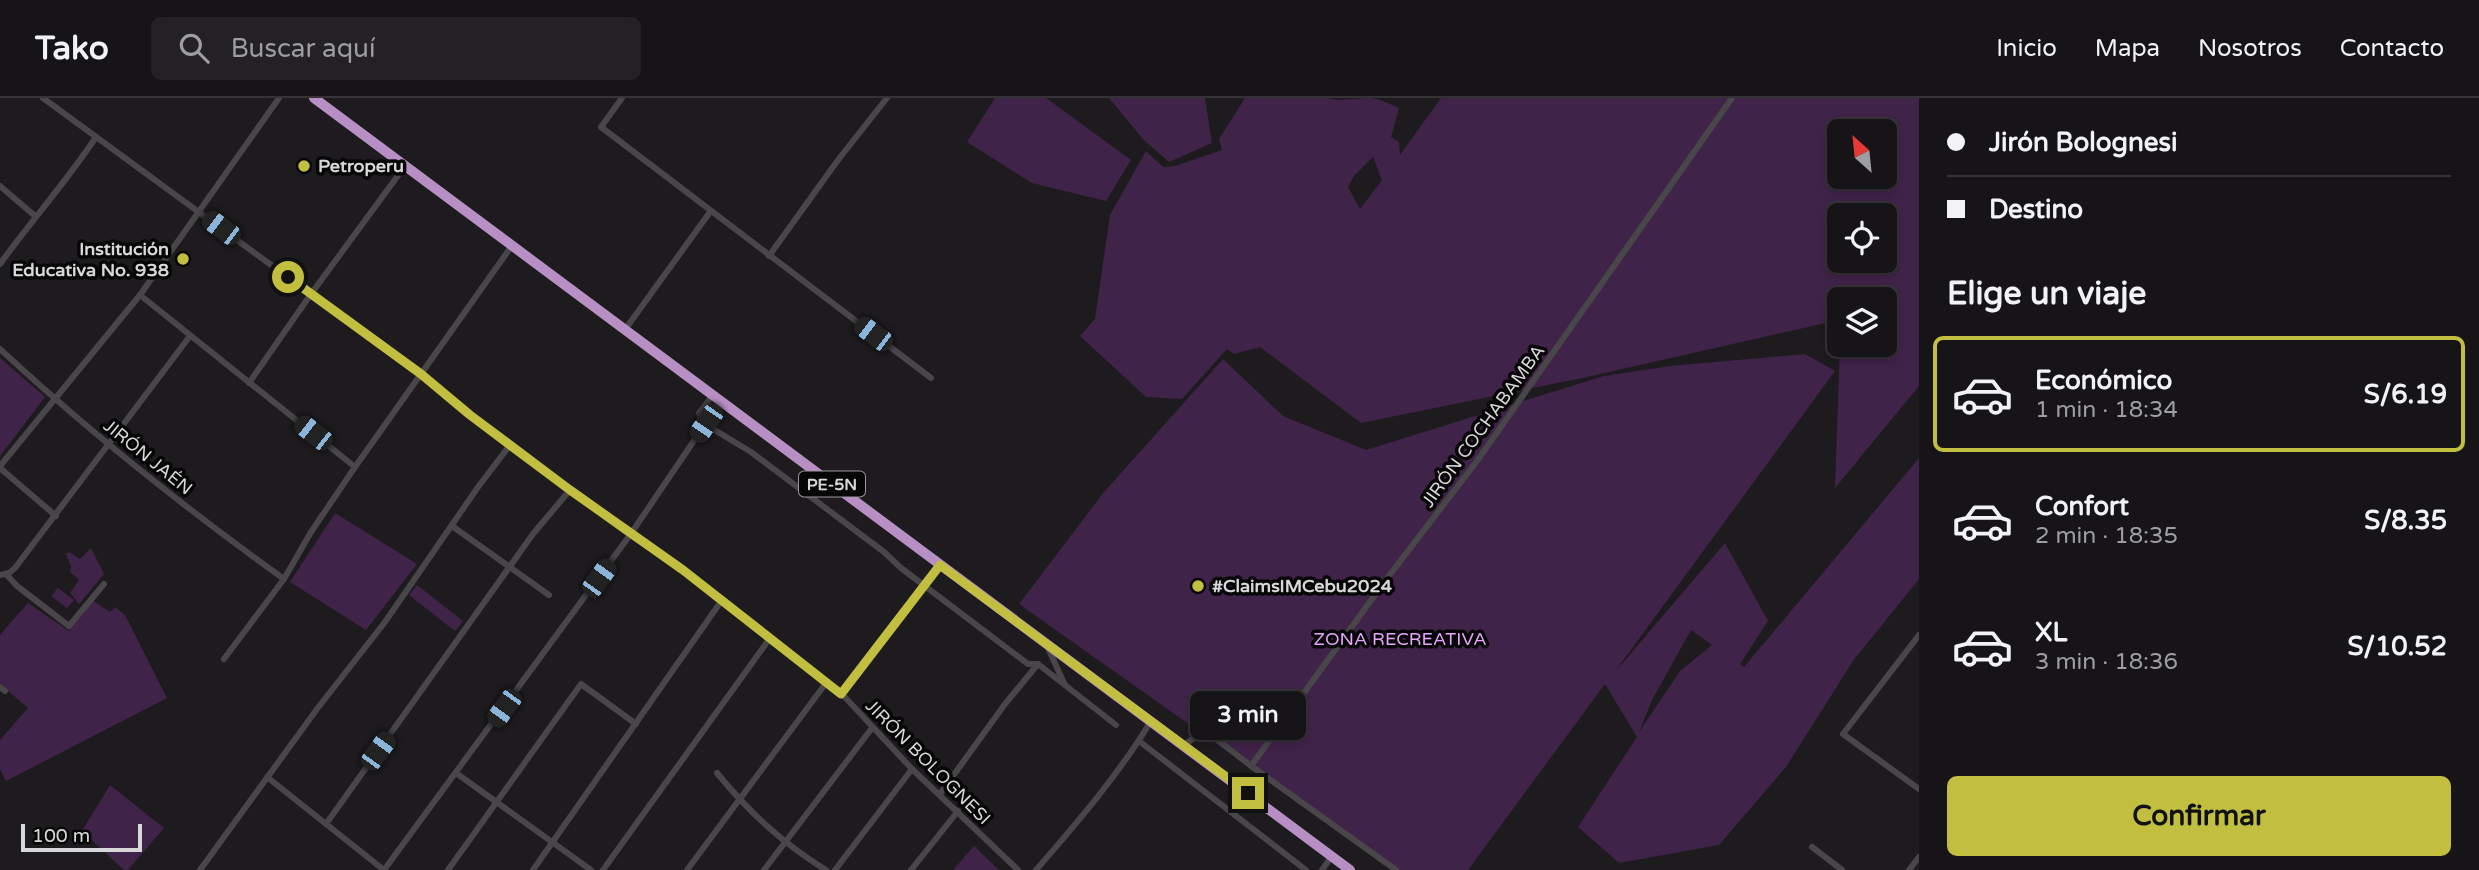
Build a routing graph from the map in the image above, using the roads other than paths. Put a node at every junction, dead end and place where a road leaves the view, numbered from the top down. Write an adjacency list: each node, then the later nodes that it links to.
1 (43, 98): 7 (street, JIRÓN BOLOGNESI)
2 (279, 98): 10 (street)
3 (314, 98): 8 (highway, PE-5N)
4 (622, 98): 11 (street)
5 (887, 98): 14 (street)
6 (1732, 98): 57 (street, JIRÓN COCHABAMBA)
7 (96, 137): 10 (street, JIRÓN BOLOGNESI); 12 (street)
8 (405, 166): 13 (highway, PE-5N); 16 (street)
9 (0, 186): 12 (street)
10 (199, 211): 16 (street, JIRÓN BOLOGNESI); 17 (street)
11 (710, 212): 14 (street); 18 (street)
12 (35, 216): 15 (street)
13 (511, 247): 18 (highway, PE-5N); 21 (street)
14 (769, 256): 22 (street)
15 (0, 264)
16 (311, 294): 21 (street, JIRÓN BOLOGNESI); 23 (street)
17 (140, 295): 19 (street); 25 (street)
18 (624, 331): 24 (highway, PE-5N)
19 (190, 336): 23 (street); 27 (street)
20 (0, 349): 25 (street, JIRÓN JAÉN)
21 (421, 374): 28 (street, JIRÓN BOLOGNESI); 29 (street)
22 (931, 378)
23 (249, 383): 29 (street)
24 (713, 395): 26 (street); 35 (highway, PE-5N)
25 (55, 400): 27 (street, JIRÓN JAÉN); 30 (street)
26 (706, 423): 34 (street); 40 (street)
27 (109, 444): 32 (street); 38 (street, JIRÓN JAÉN)
28 (510, 445): 31 (street, JIRÓN BOLOGNESI); 33 (street)
29 (355, 467): 38 (street)
30 (0, 468): 32 (street)
31 (570, 490): 34 (street, JIRÓN BOLOGNESI); 36 (street)
32 (55, 516): 37 (street)
33 (452, 526): 36 (street); 61 (street)
34 (630, 535): 42 (street, JIRÓN BOLOGNESI); 59 (street)
35 (940, 565): 40 (street); 45 (highway, PE-5N)
36 (509, 567): 41 (street); 67 (street)
37 (3, 574): 39 (street)
38 (284, 579): 46 (street)
39 (104, 584)
40 (926, 585): 47 (street); 50 (street)
41 (549, 595)
42 (722, 600): 44 (street, JIRÓN BOLOGNESI); 52 (street)
43 (1919, 635): 62 (street)
44 (770, 638): 48 (street, JIRÓN BOLOGNESI); 77 (street)
45 (1047, 646): 49 (street); 51 (highway, PE-5N)
46 (224, 659)
47 (1038, 664): 49 (street); 63 (street)
48 (826, 683): 50 (street, JIRÓN BOLOGNESI); 64 (street)
49 (1065, 684): 53 (street)
50 (841, 694): 54 (street, JIRÓN BOLOGNESI)
51 (1152, 721): 55 (street); 56 (highway, PE-5N)
52 (636, 724): 65 (street); 68 (street)
53 (1116, 725)
54 (872, 728): 58 (street, JIRÓN BOLOGNESI); 69 (street)
55 (1139, 741): 84 (street); 85 (street)
56 (1184, 746): 57 (street); 71 (highway, PE-5N)
57 (1251, 766): 88 (street)
58 (912, 769): 63 (street, JIRÓN BOLOGNESI); 81 (street)
59 (456, 773): 65 (street); 67 (street)
60 (717, 773): 64 (street)
61 (267, 777): 67 (street); 73 (street)
62 (1919, 789)
63 (940, 794): 66 (street, JIRÓN BOLOGNESI)
64 (740, 801): 69 (street); 78 (street)
65 (497, 803): 68 (street); 74 (street)
66 (958, 811): 82 (street); 83 (street, JIRÓN BOLOGNESI)
67 (326, 824)
68 (554, 842): 75 (street); 76 (street)
69 (787, 842): 79 (street); 80 (street)
70 (1812, 847): 89 (street)
71 (1332, 856): 86 (street); 87 (highway, PE-5N)
72 (1919, 857): 90 (street)
73 (200, 870)
74 (448, 870)
75 (533, 870)
76 (590, 870)
77 (603, 870)
78 (688, 870)
79 (764, 870)
80 (825, 870)
81 (835, 870)
82 (911, 870)
83 (1018, 870)
84 (1036, 870)
85 (1306, 870)
86 (1322, 870)
87 (1350, 870)
88 (1396, 870)
89 (1842, 870)
90 (1909, 870)

